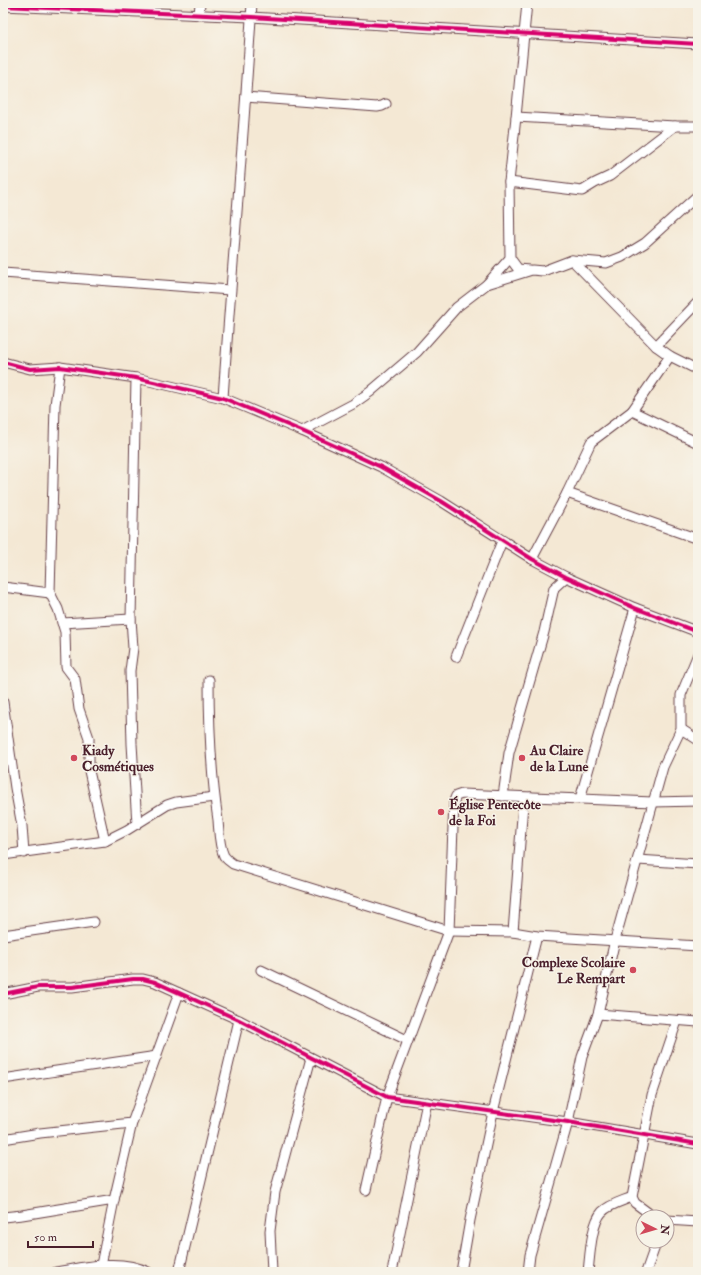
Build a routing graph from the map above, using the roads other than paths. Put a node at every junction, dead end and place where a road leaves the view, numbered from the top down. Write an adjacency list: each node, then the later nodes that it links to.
1 (200, 3): 6 (street)
2 (252, 3): 7 (street)
3 (527, 3): 8 (street)
4 (3, 6): 5 (street)
5 (65, 6): 6 (street)
6 (199, 15): 7 (street)
7 (251, 17): 8 (street); 10 (street)
8 (524, 33): 9 (street); 12 (street)
9 (698, 44)
10 (246, 97): 11 (street); 22 (street)
11 (386, 104)
12 (516, 117): 13 (street); 15 (street)
13 (675, 126): 14 (street); 15 (street)
14 (698, 126)
15 (509, 182): 17 (street)
16 (698, 195): 18 (street)
17 (510, 258): 19 (street); 21 (street)
18 (572, 260): 19 (street); 24 (street)
19 (532, 270): 21 (street)
20 (3, 273): 22 (street)
21 (487, 284): 32 (street)
22 (230, 290): 30 (street)
23 (698, 302): 24 (street)
24 (656, 346): 25 (street)
25 (670, 356): 28 (street); 31 (street)
26 (3, 362): 27 (street)
27 (60, 367): 29 (street); 40 (street)
28 (698, 370)
29 (136, 378): 30 (street); 42 (street)
30 (223, 398): 32 (street)
31 (632, 411): 33 (street); 34 (street)
32 (302, 431): 36 (street)
33 (698, 443)
34 (567, 493): 35 (street); 37 (street)
35 (698, 539)
36 (502, 541): 37 (street); 46 (street)
37 (532, 559): 38 (street)
38 (566, 577): 41 (street); 51 (street)
39 (3, 587): 40 (street)
40 (50, 593): 43 (street)
41 (635, 608): 44 (street); 54 (street)
42 (131, 619): 43 (street); 57 (street)
43 (62, 623): 58 (street)
44 (698, 632)
45 (698, 654): 49 (street)
46 (456, 657)
47 (209, 680): 52 (street)
48 (3, 702): 59 (street)
49 (681, 729): 50 (street); 56 (street)
50 (698, 740)
51 (503, 796): 53 (street); 64 (street)
52 (214, 797): 57 (street); 64 (street)
53 (531, 797): 54 (street); 65 (street)
54 (580, 798): 56 (street)
55 (698, 801): 56 (street)
56 (653, 802): 61 (street)
57 (137, 824): 58 (street)
58 (105, 841): 59 (street)
59 (24, 853): 60 (street)
60 (3, 855)
61 (638, 860): 62 (street); 68 (street)
62 (698, 864)
63 (94, 922): 66 (street)
64 (448, 930): 65 (street); 77 (street)
65 (513, 932): 67 (street)
66 (3, 935)
67 (537, 936): 68 (street); 83 (street)
68 (615, 940): 69 (street); 73 (street)
69 (698, 946)
70 (261, 970): 77 (street)
71 (179, 993): 72 (street); 74 (street); 78 (street)
72 (3, 994)
73 (598, 1014): 75 (street); 84 (street)
74 (239, 1020): 79 (street); 100 (street)
75 (677, 1020): 76 (street); 86 (street)
76 (698, 1022)
77 (408, 1040): 81 (street)
78 (156, 1056): 80 (street); 85 (street)
79 (311, 1058): 81 (street); 101 (street)
80 (3, 1079)
81 (387, 1097): 82 (street); 89 (street)
82 (427, 1102): 83 (street); 102 (street)
83 (493, 1112): 84 (street); 103 (street)
84 (568, 1122): 86 (street); 104 (street)
85 (132, 1123): 87 (street); 91 (street)
86 (644, 1135): 88 (street); 90 (street)
87 (3, 1139)
88 (698, 1144)
89 (366, 1190)
90 (632, 1196): 92 (street); 105 (street)
91 (114, 1200): 93 (street); 97 (street)
92 (643, 1209)
93 (3, 1217)
94 (675, 1221): 95 (street)
95 (698, 1222)
96 (655, 1249): 106 (street)
97 (101, 1265): 98 (street); 99 (street)
98 (56, 1272)
99 (148, 1272)
100 (179, 1272)
101 (272, 1272)
102 (392, 1272)
103 (461, 1272)
104 (528, 1272)
105 (588, 1272)
106 (646, 1272)

